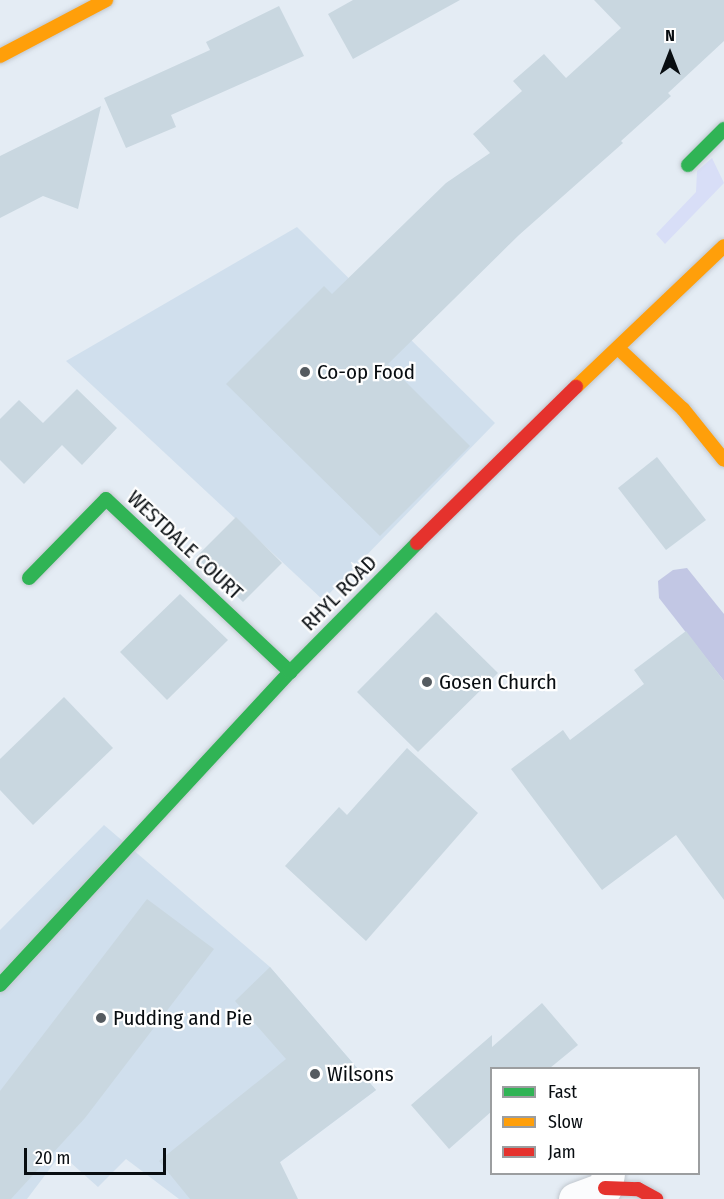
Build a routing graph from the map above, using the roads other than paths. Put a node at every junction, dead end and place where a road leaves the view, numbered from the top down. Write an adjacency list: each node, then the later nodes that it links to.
1 (106, 0): 2 (street)
2 (0, 56)
3 (724, 129): 4 (street)
4 (688, 165)
5 (724, 246): 6 (street, RHYL ROAD)
6 (619, 349): 7 (street); 9 (street, RHYL ROAD)
7 (724, 460)
8 (29, 578): 9 (street, WESTDALE COURT)
9 (290, 672): 10 (street, RHYL ROAD)
10 (0, 985)
11 (607, 1180): 12 (street); 13 (street)
12 (575, 1199)
13 (656, 1199)

